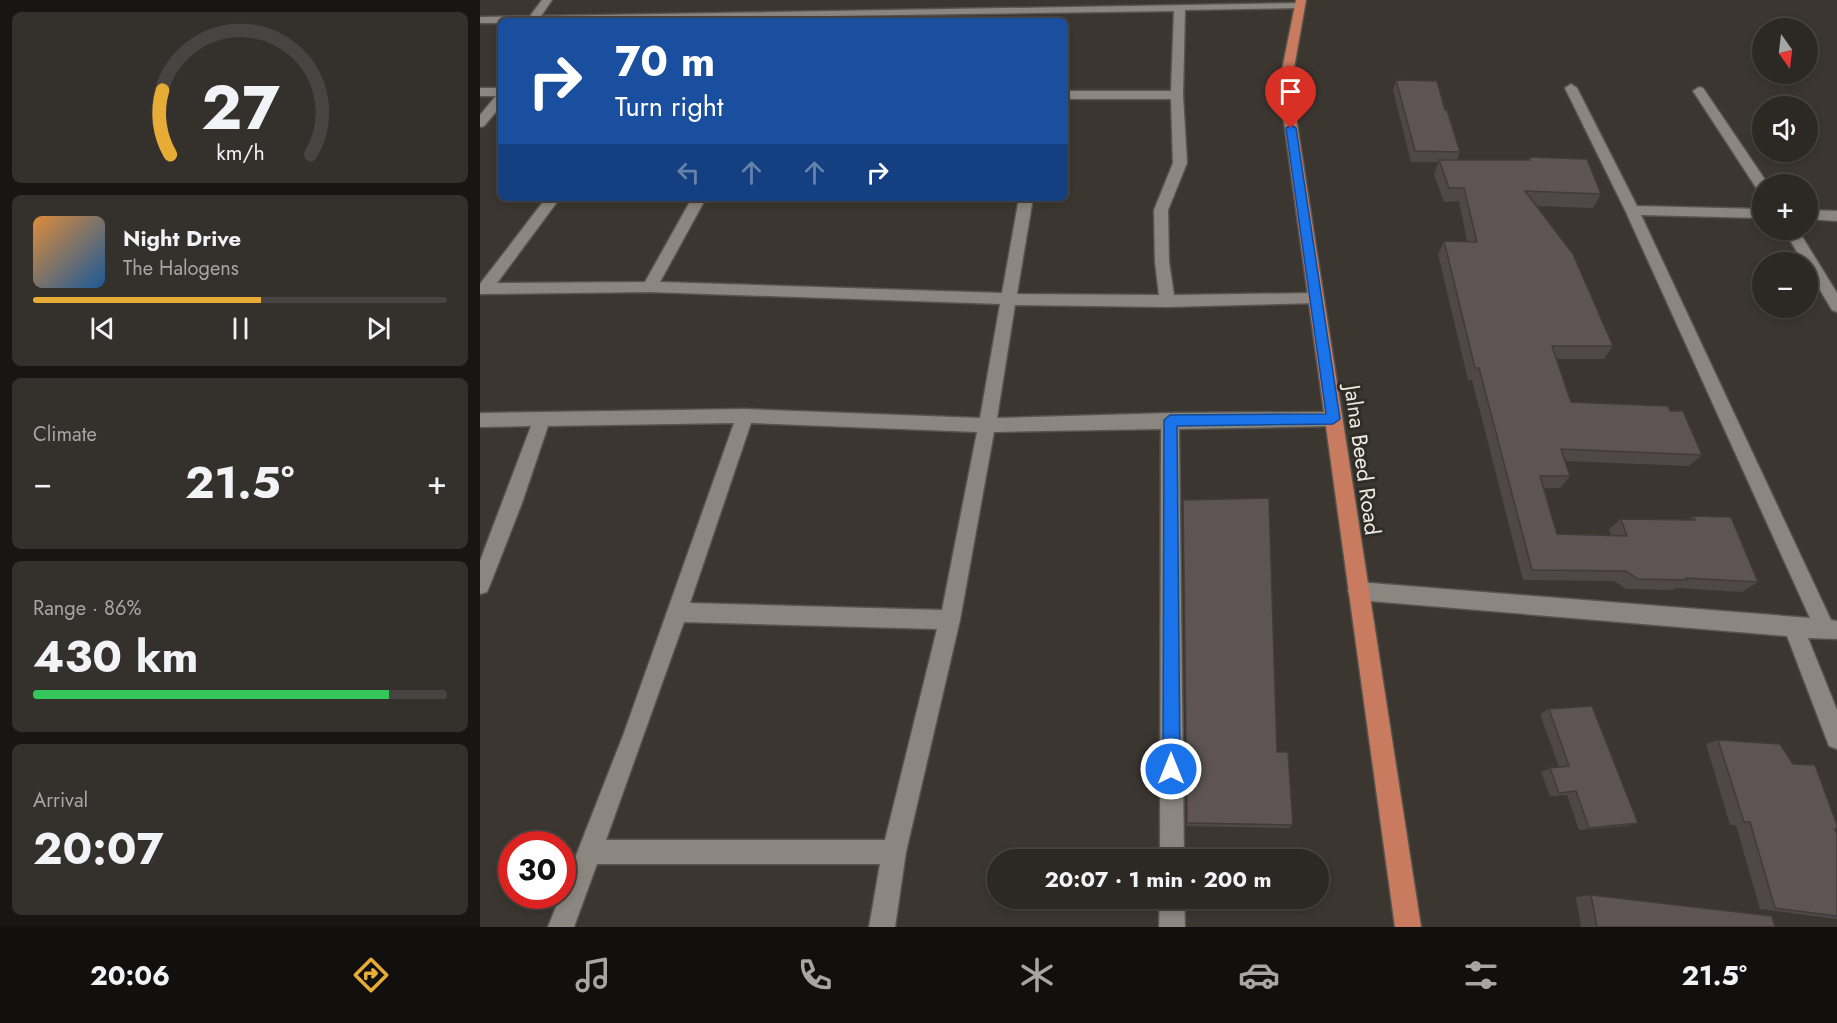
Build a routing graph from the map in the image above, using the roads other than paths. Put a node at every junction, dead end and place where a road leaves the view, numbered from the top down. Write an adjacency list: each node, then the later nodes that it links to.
1 (547, 0): 5 (street)
2 (1301, 2): 4 (street); 29 (main road, Jalna Beed Road)
3 (1087, 4): 4 (street); 6 (street)
4 (1179, 7): 14 (street)
5 (534, 18)
6 (610, 18)
7 (480, 20): 8 (street)
8 (498, 20)
9 (1571, 88): 21 (street)
10 (480, 92): 11 (street)
11 (498, 92)
12 (1699, 92): 17 (street)
13 (1068, 95): 14 (street)
14 (1177, 95): 30 (street)
15 (498, 102): 16 (street)
16 (480, 123)
17 (1754, 174)
18 (551, 201): 27 (street)
19 (697, 201): 26 (street)
20 (1025, 201): 28 (street)
21 (1632, 210): 22 (street); 43 (street)
22 (1752, 213)
23 (1818, 215): 24 (street)
24 (1837, 216)
25 (1797, 240): 31 (street)
26 (650, 287): 27 (street); 28 (street)
27 (483, 289)
28 (1007, 299): 30 (street); 37 (street)
29 (1316, 300): 30 (street); 34 (main road, Jalna Beed Road)
30 (1167, 301)
31 (1837, 306)
32 (745, 416): 33 (street); 37 (street); 40 (street)
33 (542, 419): 35 (street); 38 (street)
34 (1333, 419): 36 (street); 39 (main road, Jalna Beed Road)
35 (480, 420)
36 (1170, 420): 37 (street); 45 (street)
37 (987, 425): 41 (street)
38 (480, 585)
39 (1358, 591): 42 (street); 52 (main road, Jalna Beed Road)
40 (677, 612): 41 (street); 46 (street)
41 (950, 620): 47 (street)
42 (1793, 626): 43 (street); 44 (street)
43 (1831, 630)
44 (1837, 738)
45 (1172, 849)
46 (590, 852): 47 (street); 49 (street)
47 (894, 852): 50 (street)
48 (1172, 909): 51 (street)
49 (561, 927)
50 (882, 927)
51 (1172, 927)
52 (1408, 927)

